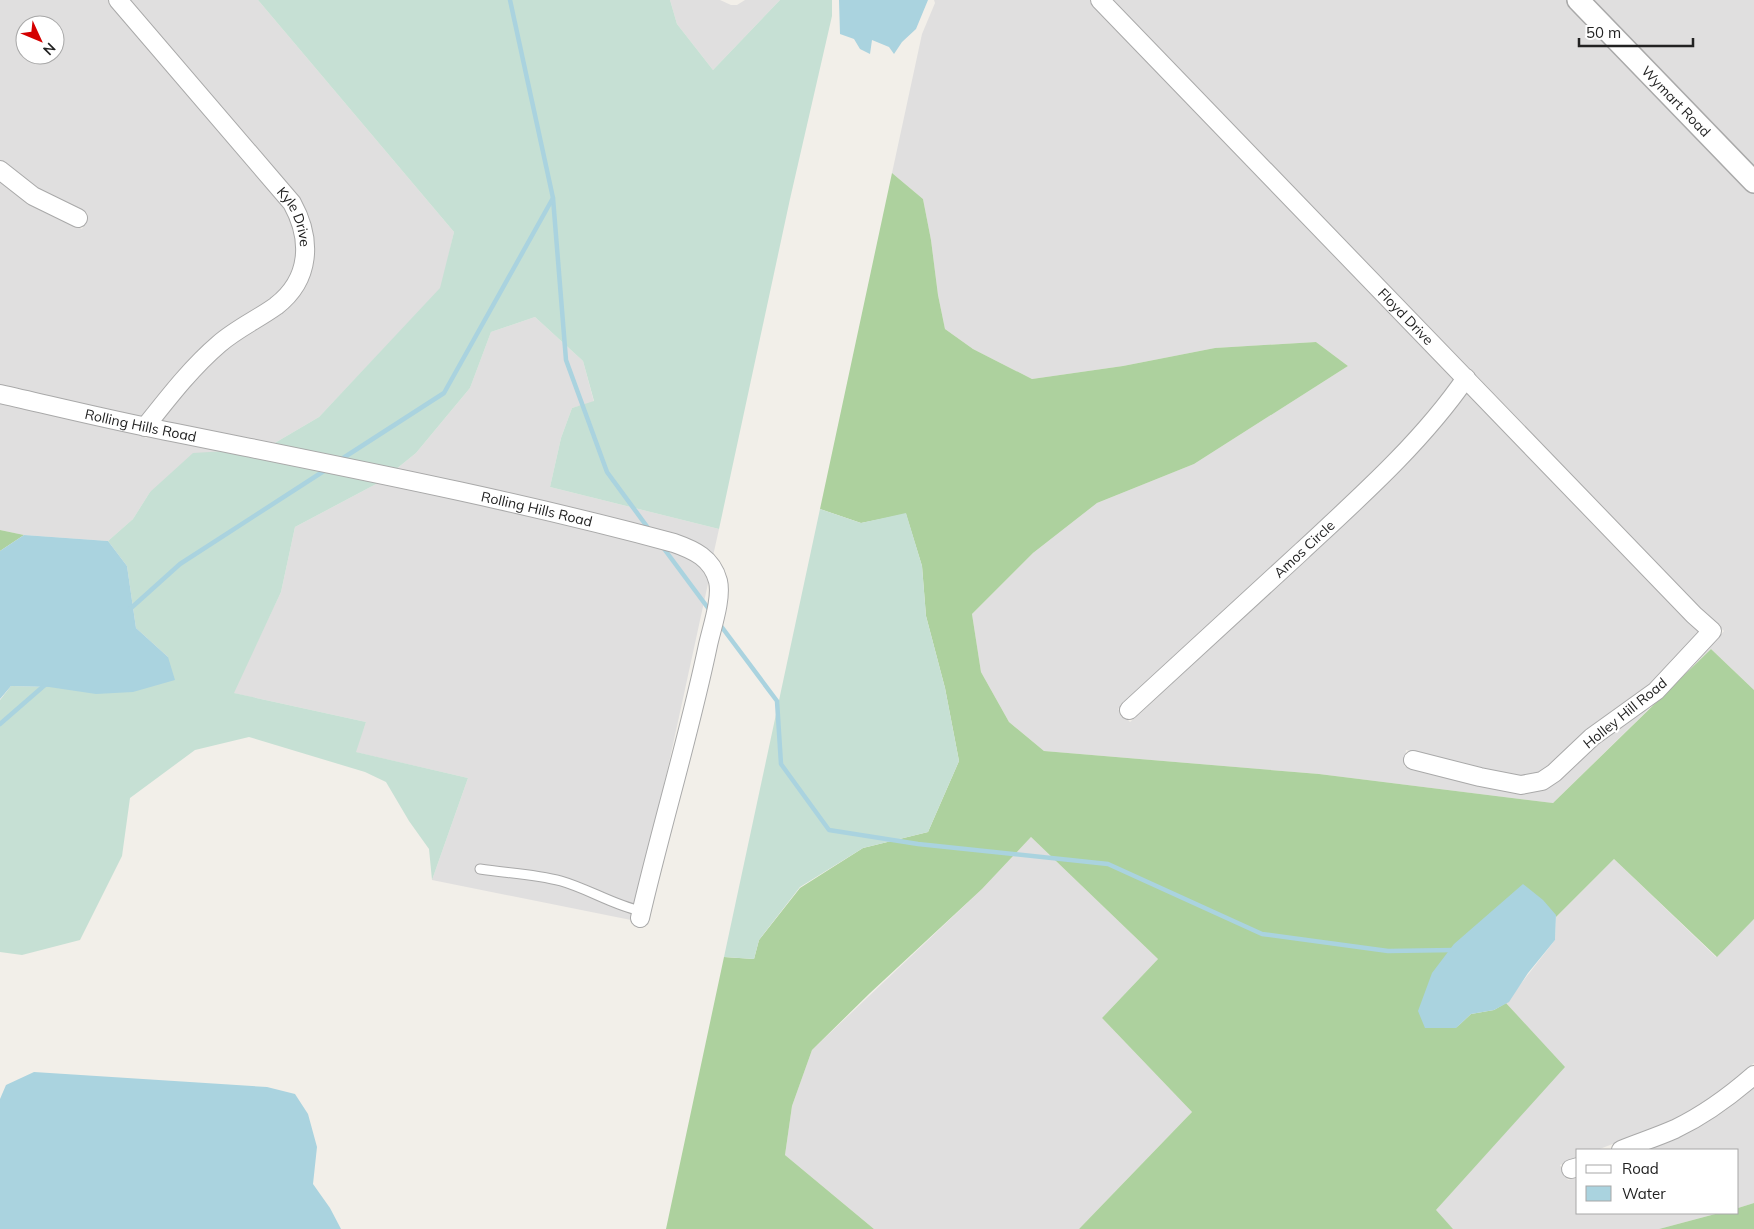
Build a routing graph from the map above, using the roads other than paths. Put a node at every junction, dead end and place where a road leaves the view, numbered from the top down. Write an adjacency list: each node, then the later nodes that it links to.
1 (118, 0): 9 (street, Kyle Drive)
2 (1100, 0): 7 (street, Floyd Drive)
3 (1578, 0): 5 (street, Wymart Road)
4 (0, 170): 6 (street)
5 (1754, 182)
6 (78, 218)
7 (1466, 378): 10 (street, Floyd Drive); 11 (street, Amos Circle)
8 (0, 394): 9 (street, Rolling Hills Road)
9 (145, 426): 14 (street, Rolling Hills Road)
10 (1712, 631): 12 (street, Holley Hill Road)
11 (1129, 710)
12 (1413, 760)
13 (480, 869): 14 (lane)
14 (640, 915)
15 (1754, 1075): 16 (street)
16 (1624, 1149)

